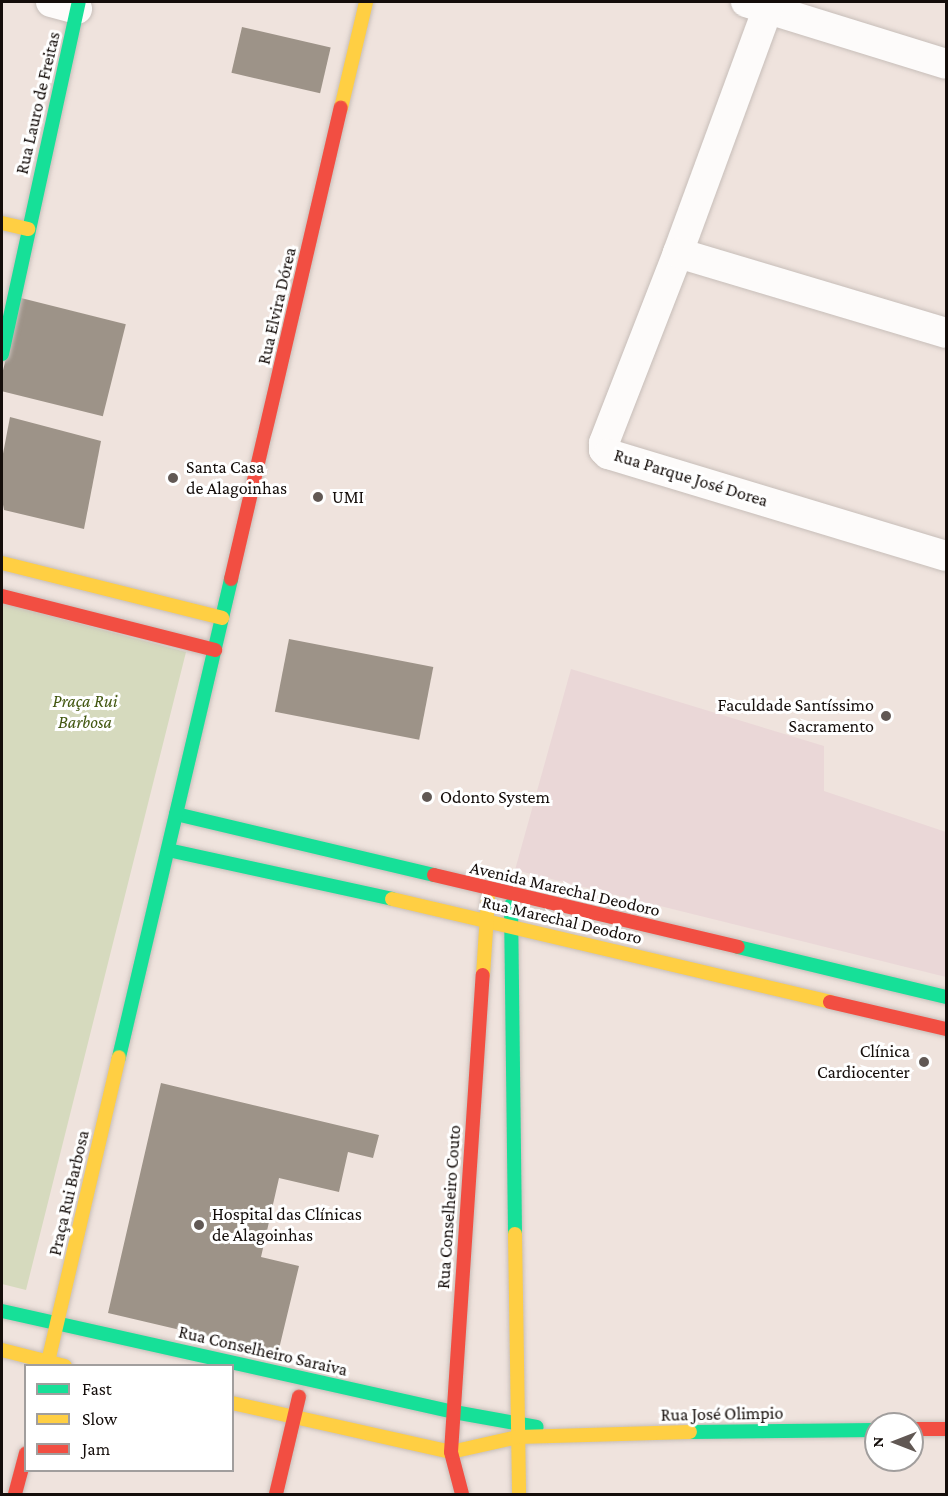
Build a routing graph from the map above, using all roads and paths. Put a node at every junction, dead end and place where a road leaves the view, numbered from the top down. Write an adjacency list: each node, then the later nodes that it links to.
1 (366, 2): 13 (street, Rua Elvira Dórea)
2 (69, 4): 6 (street, Rua Lauro de Freitas)
3 (757, 5): 4 (street); 7 (street, Rua Parque José Dorea)
4 (946, 64)
5 (2, 223): 6 (street)
6 (28, 229): 9 (street, Rua Lauro de Freitas)
7 (678, 253): 8 (street); 10 (street, Rua Parque José Dorea)
8 (946, 333)
9 (2, 354)
10 (946, 556)
11 (2, 563): 13 (street)
12 (2, 596): 14 (street)
13 (222, 618): 14 (street, Praça Rui Barbosa)
14 (215, 650): 15 (street, Praça Rui Barbosa)
15 (176, 814): 16 (street, Praça Rui Barbosa); 17 (street, Avenida Marechal Deodoro)
16 (168, 850): 19 (street, Rua Marechal Deodoro); 24 (street, Praça Rui Barbosa)
17 (489, 889): 18 (street, Avenida Marechal Deodoro); 19 (street, Rua Conselheiro Couto)
18 (512, 895): 20 (street); 21 (street, Avenida Marechal Deodoro)
19 (486, 920): 20 (street, Rua Marechal Deodoro); 29 (street, Rua Conselheiro Couto)
20 (510, 926): 22 (street, Rua Marechal Deodoro); 31 (street)
21 (946, 996)
22 (946, 1029)
23 (2, 1311): 24 (street, Rua Conselheiro Saraiva)
24 (57, 1324): 26 (street, Praça Rui Barbosa); 27 (street, Rua Conselheiro Saraiva)
25 (2, 1350): 26 (street)
26 (47, 1364)
27 (302, 1379): 29 (street, Rua Conselheiro Saraiva); 30 (street)
28 (234, 1403): 30 (street)
29 (454, 1412): 31 (street, Rua Conselheiro Saraiva); 37 (street, Rua Conselheiro Couto)
30 (295, 1417): 37 (street); 40 (street)
31 (518, 1423): 35 (street, Rua José Olimpio); 36 (street)
32 (924, 1429): 33 (street)
33 (946, 1429)
34 (864, 1430): 35 (street, Rua José Olimpio)
35 (568, 1434): 36 (street, Rua José Olimpio)
36 (518, 1437): 37 (street); 42 (street)
37 (451, 1452): 41 (street, Rua Conselheiro Couto)
38 (24, 1460): 39 (street)
39 (15, 1494)
40 (276, 1494)
41 (462, 1494)
42 (519, 1494)

